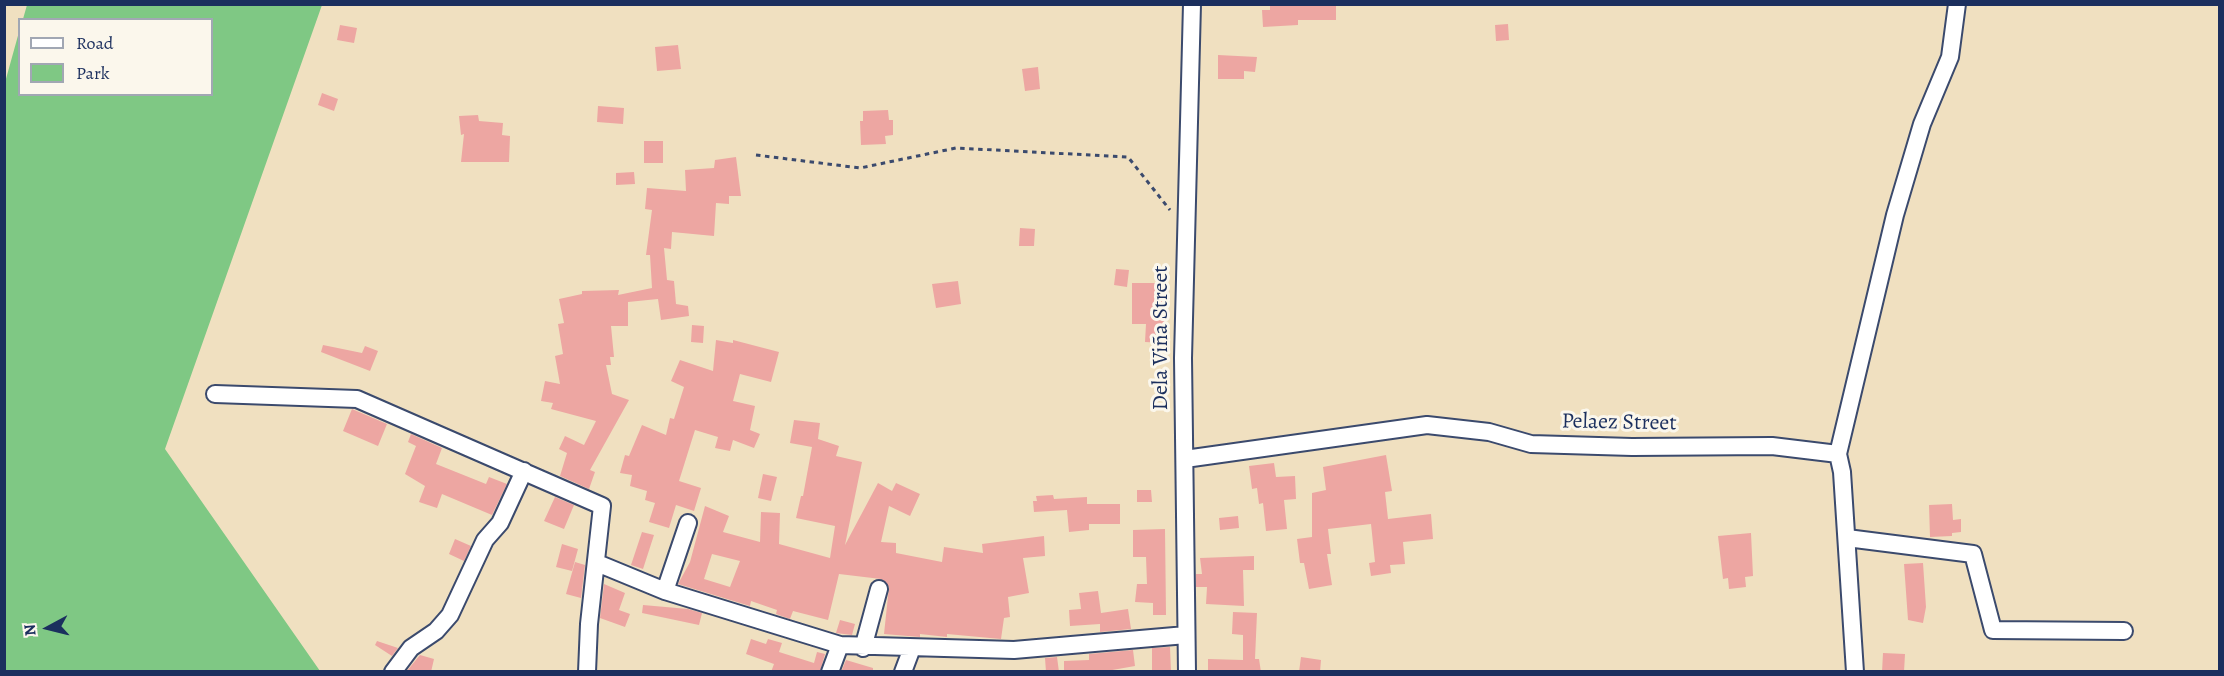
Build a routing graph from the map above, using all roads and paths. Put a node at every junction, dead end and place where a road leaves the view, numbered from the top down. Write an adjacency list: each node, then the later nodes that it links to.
1 (1192, 4): 4 (street, Dela Viña Street)
2 (1957, 4): 6 (street)
3 (756, 155): 4 (path)
4 (1186, 231): 7 (street, Dela Viña Street)
5 (215, 394): 8 (street)
6 (1838, 454): 7 (street, Pelaez Street); 10 (street)
7 (1185, 459): 15 (street, Dela Viña Street)
8 (524, 471): 11 (street); 19 (street)
9 (688, 523): 13 (street)
10 (1847, 538): 14 (street); 24 (street)
11 (597, 563): 13 (street); 20 (street)
12 (879, 589): 17 (street)
13 (665, 591): 16 (street)
14 (2124, 631)
15 (1186, 635): 18 (street); 23 (street, Dela Viña Street)
16 (840, 645): 17 (street); 21 (street)
17 (863, 648): 18 (street)
18 (912, 648): 22 (street)
19 (393, 672)
20 (587, 672)
21 (830, 672)
22 (903, 672)
23 (1187, 672)
24 (1855, 672)

